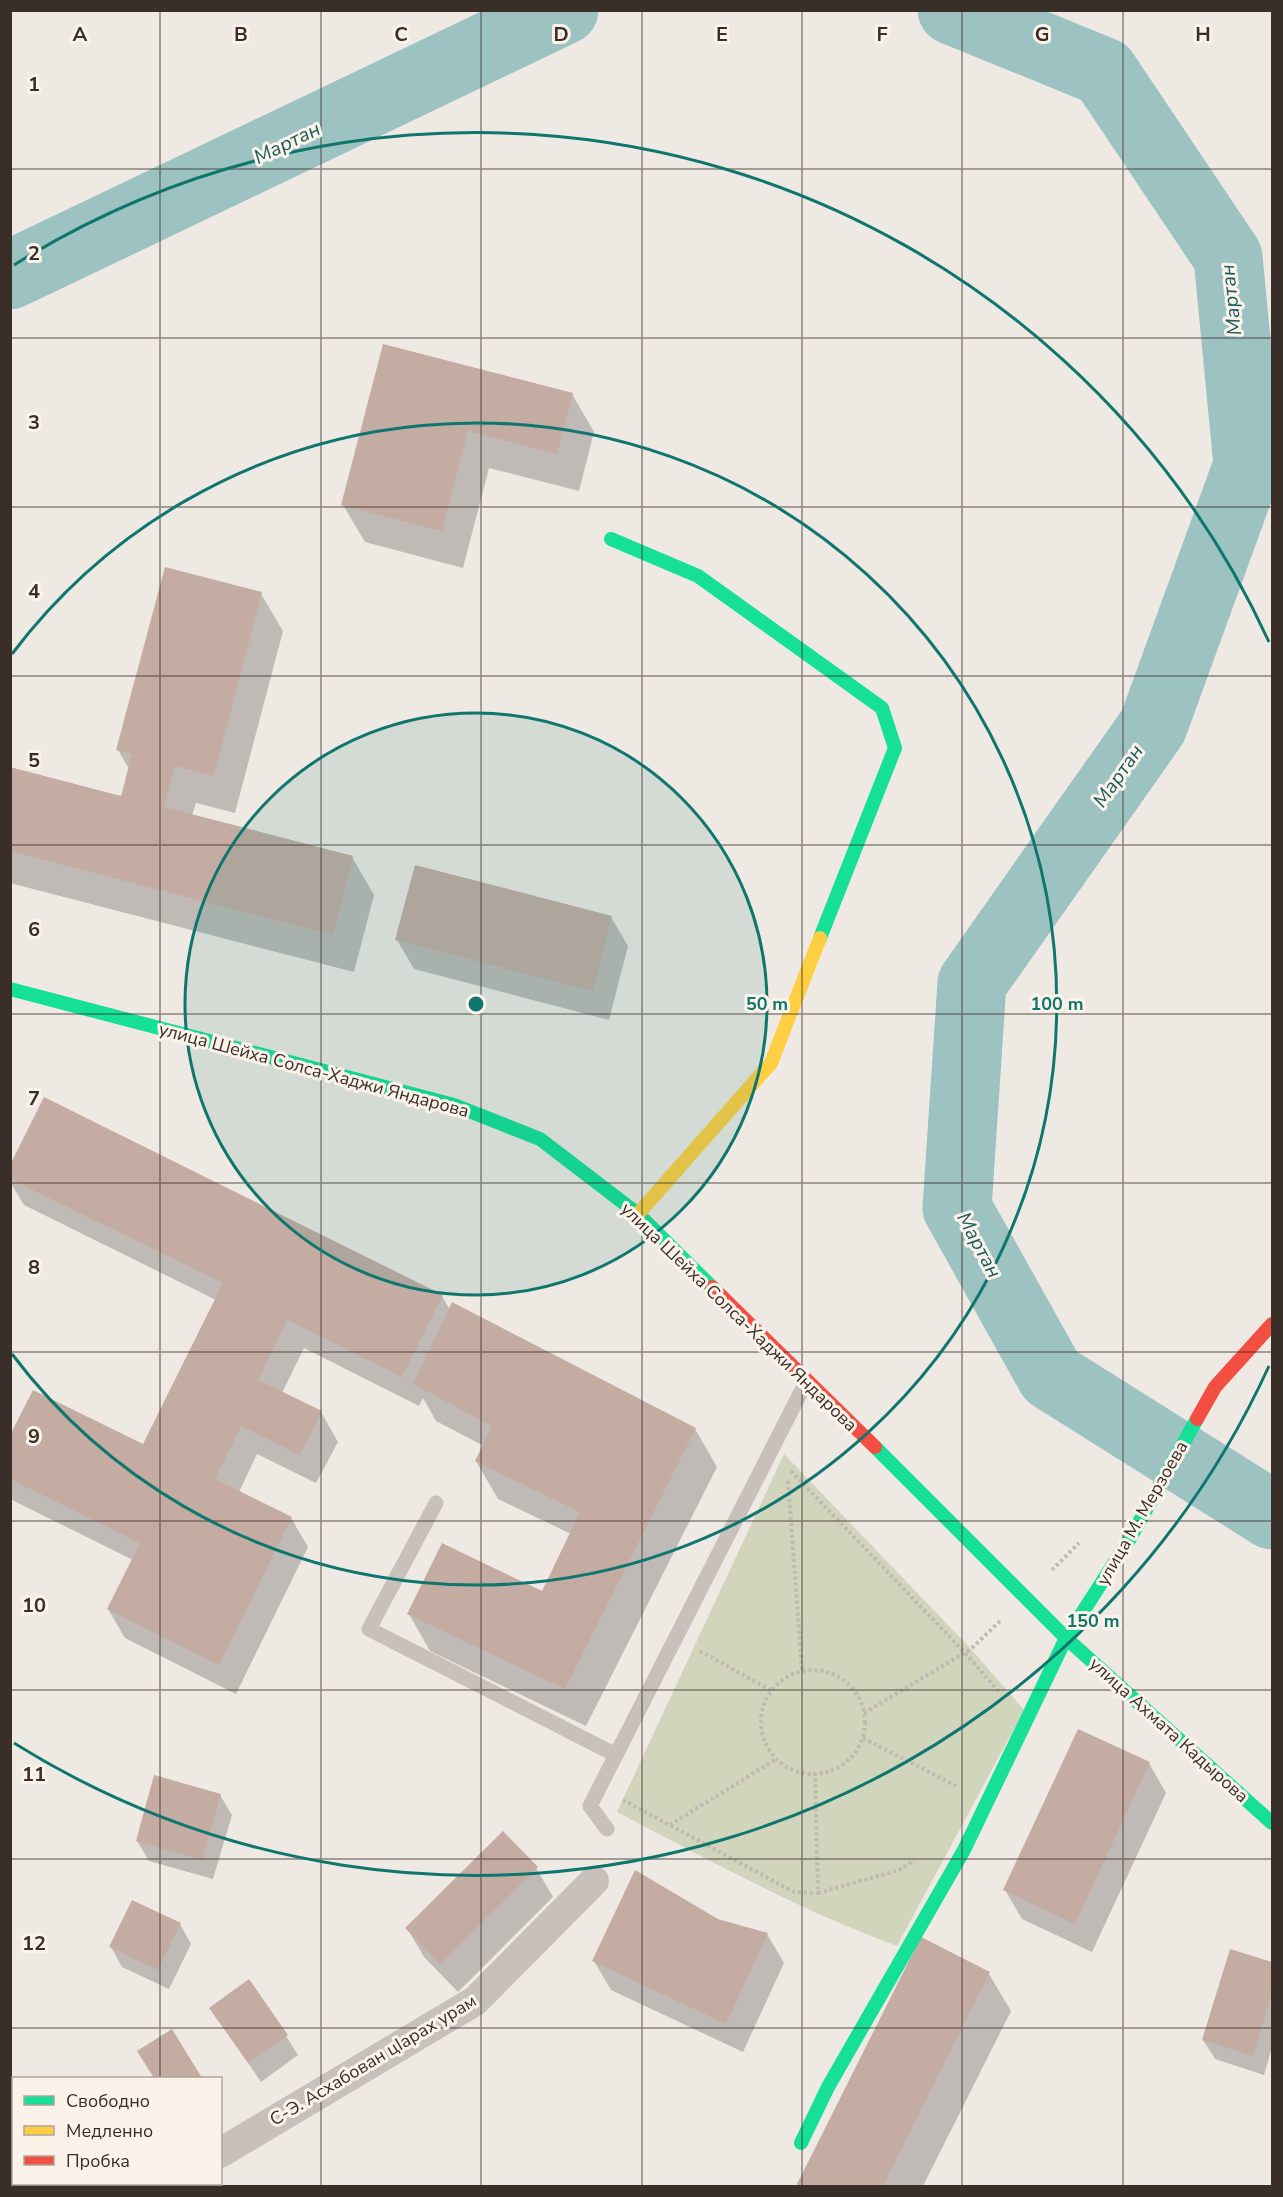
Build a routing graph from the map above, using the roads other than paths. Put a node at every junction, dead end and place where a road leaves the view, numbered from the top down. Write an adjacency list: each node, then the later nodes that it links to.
1 (611, 539): 3 (main road)
2 (10, 989): 3 (main road, улица Шейха Солса-Хаджи Яндарова)
3 (638, 1214): 5 (main road, улица Шейха Солса-Хаджи Яндарова)
4 (1272, 1324): 7 (main road, улица М. Мерзоева)
5 (806, 1382): 7 (main road, улица Шейха Солса-Хаджи Яндарова); 8 (lane)
6 (436, 1503): 8 (lane)
7 (1066, 1638): 9 (main road, улица Ахмата Кадырова); 12 (main road, улица М. Мерзоева)
8 (616, 1755): 10 (lane)
9 (1272, 1823)
10 (607, 1829)
11 (594, 1881): 13 (street, С-Э. Асхабован цIарах урам)
12 (801, 2143)
13 (222, 2152)

